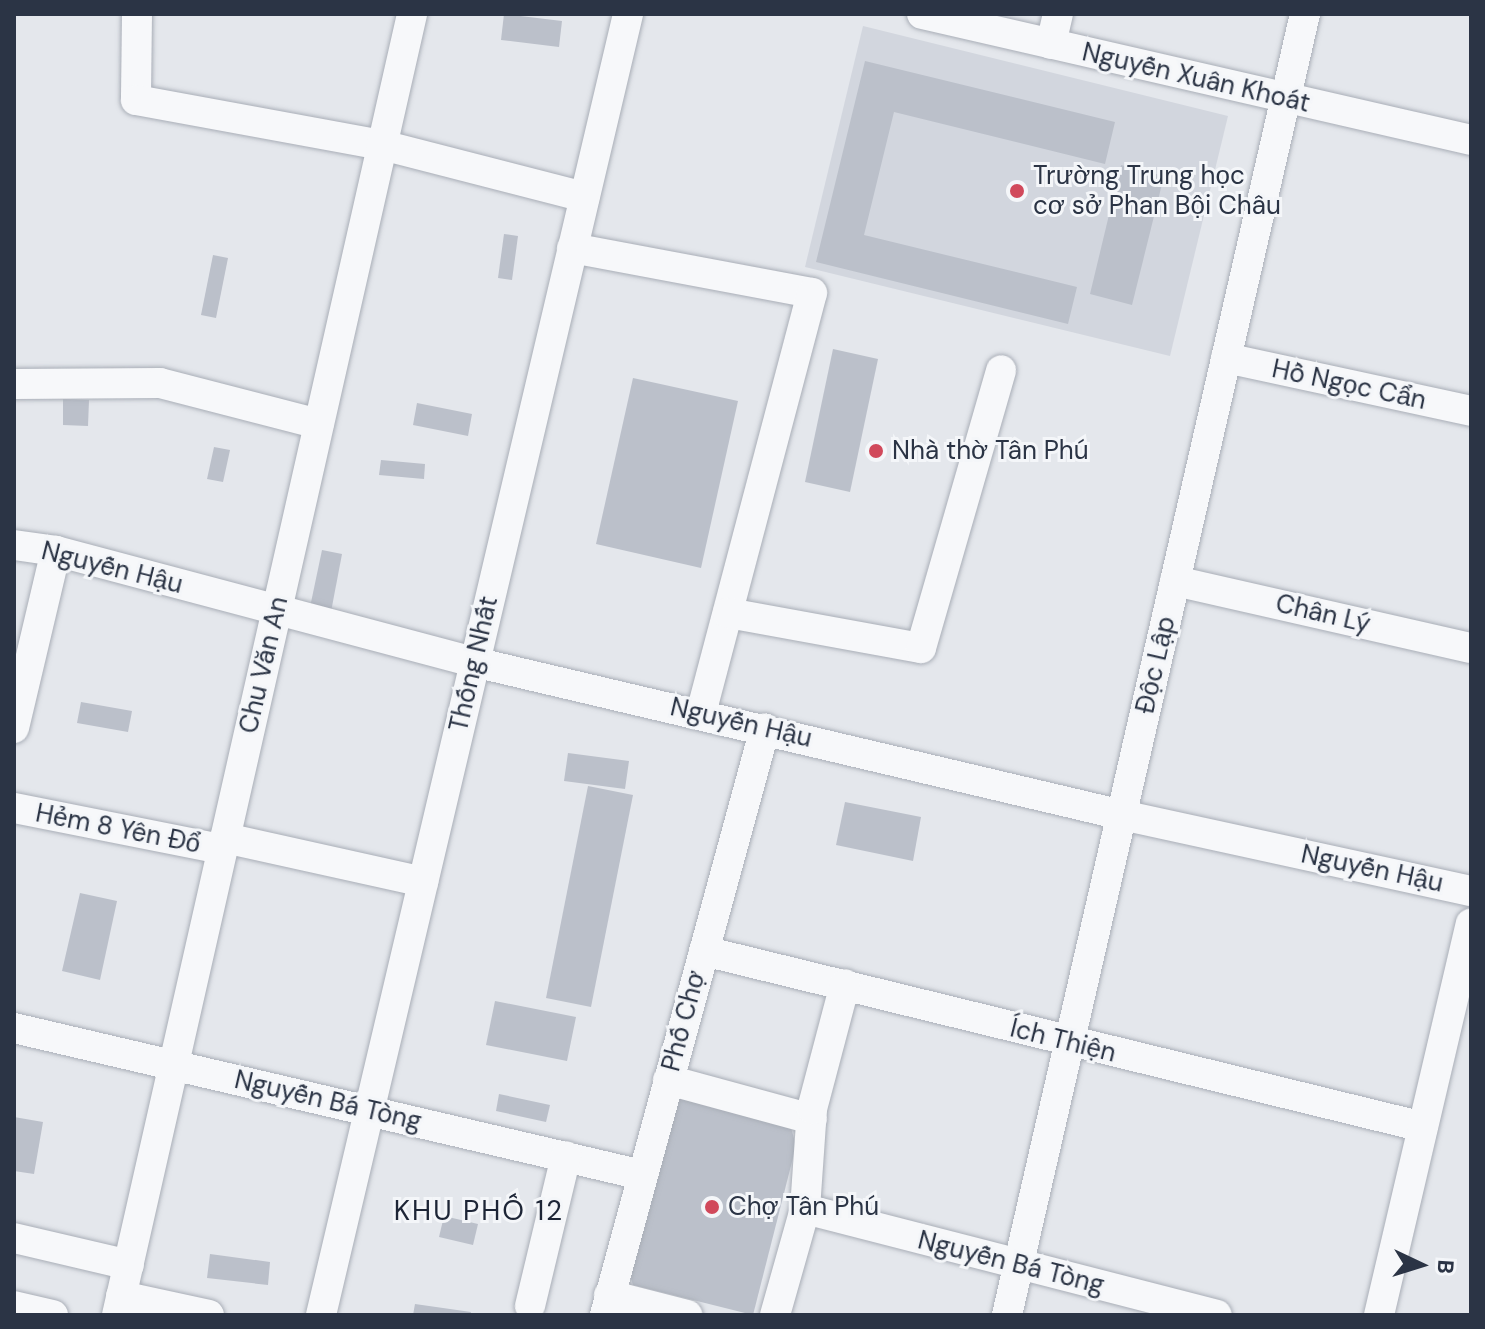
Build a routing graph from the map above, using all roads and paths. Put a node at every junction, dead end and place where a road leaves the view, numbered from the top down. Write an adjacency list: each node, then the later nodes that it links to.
1 (137, 14): 10 (street)
2 (412, 14): 10 (street, Chu Văn An)
3 (628, 14): 11 (street, Thống Nhất)
4 (922, 14): 7 (street, Nguyễn Xuân Khoát)
5 (1058, 14): 7 (street)
6 (1305, 14): 8 (street, Độc Lập)
7 (1051, 44): 8 (street, Nguyễn Xuân Khoát)
8 (1286, 98): 9 (street, Nguyễn Xuân Khoát); 13 (street, Độc Lập)
9 (1471, 140)
10 (382, 145): 11 (street); 17 (street, Chu Văn An)
11 (584, 197): 12 (street, Thống Nhất)
12 (572, 248): 22 (street); 24 (street, Thống Nhất)
13 (1226, 358): 16 (street, Hồ Ngọc Cẩn); 20 (street, Độc Lập)
14 (1001, 370): 22 (street)
15 (14, 384): 17 (street)
16 (1471, 411)
17 (319, 424): 21 (street, Chu Văn An)
18 (14, 545): 19 (street, Nguyễn Hậu)
19 (56, 551): 21 (street, Nguyễn Hậu); 26 (street)
20 (1175, 581): 23 (street, Chân Lý); 29 (street, Độc Lập)
21 (277, 609): 24 (street, Nguyễn Hậu); 30 (street, Chu Văn An)
22 (728, 613): 25 (street)
23 (1471, 648)
24 (474, 662): 25 (street, Nguyễn Hậu); 31 (street, Thống Nhất)
25 (701, 713): 27 (street, Nguyễn Hậu)
26 (14, 728)
27 (765, 728): 29 (street, Nguyễn Hậu); 34 (street, Phố Chợ)
28 (14, 808): 30 (street, Hẻm 8 Yên Đổ)
29 (1122, 815): 32 (street, Nguyễn Hậu); 37 (street, Độc Lập)
30 (224, 844): 31 (street, Hẻm 8 Yên Đổ); 38 (street, Chu Văn An)
31 (423, 882): 40 (street, Thống Nhất)
32 (1471, 891)
33 (1471, 924): 42 (street)
34 (704, 951): 35 (street, Ích Thiện); 39 (street, Phố Chợ)
35 (845, 984): 37 (street, Ích Thiện); 41 (street)
36 (14, 1028): 38 (street, Nguyễn Bá Tòng)
37 (1069, 1044): 42 (street, Ích Thiện); 48 (street, Độc Lập)
38 (174, 1065): 40 (street, Nguyễn Bá Tòng); 47 (street, Chu Văn An)
39 (668, 1080): 41 (street); 44 (street, Phố Chợ)
40 (369, 1111): 43 (street, Nguyễn Bá Tòng); 56 (street, Thống Nhất)
41 (812, 1119): 45 (street)
42 (1423, 1127): 60 (street)
43 (566, 1156): 44 (street, Nguyễn Bá Tòng); 52 (street)
44 (642, 1175): 49 (street, Phố Chợ)
45 (805, 1209): 48 (street, Nguyễn Bá Tòng); 57 (street)
46 (14, 1238): 47 (street)
47 (129, 1265): 51 (street, Chu Văn An)
48 (1018, 1267): 58 (street, Độc Lập); 59 (street, Nguyễn Bá Tòng)
49 (607, 1305): 53 (street)
50 (14, 1306): 54 (street)
51 (119, 1306): 55 (street)
52 (530, 1306)
53 (682, 1314)
54 (53, 1315)
55 (209, 1315)
56 (321, 1315)
57 (775, 1315)
58 (1007, 1315)
59 (1217, 1315)
60 (1379, 1315)

